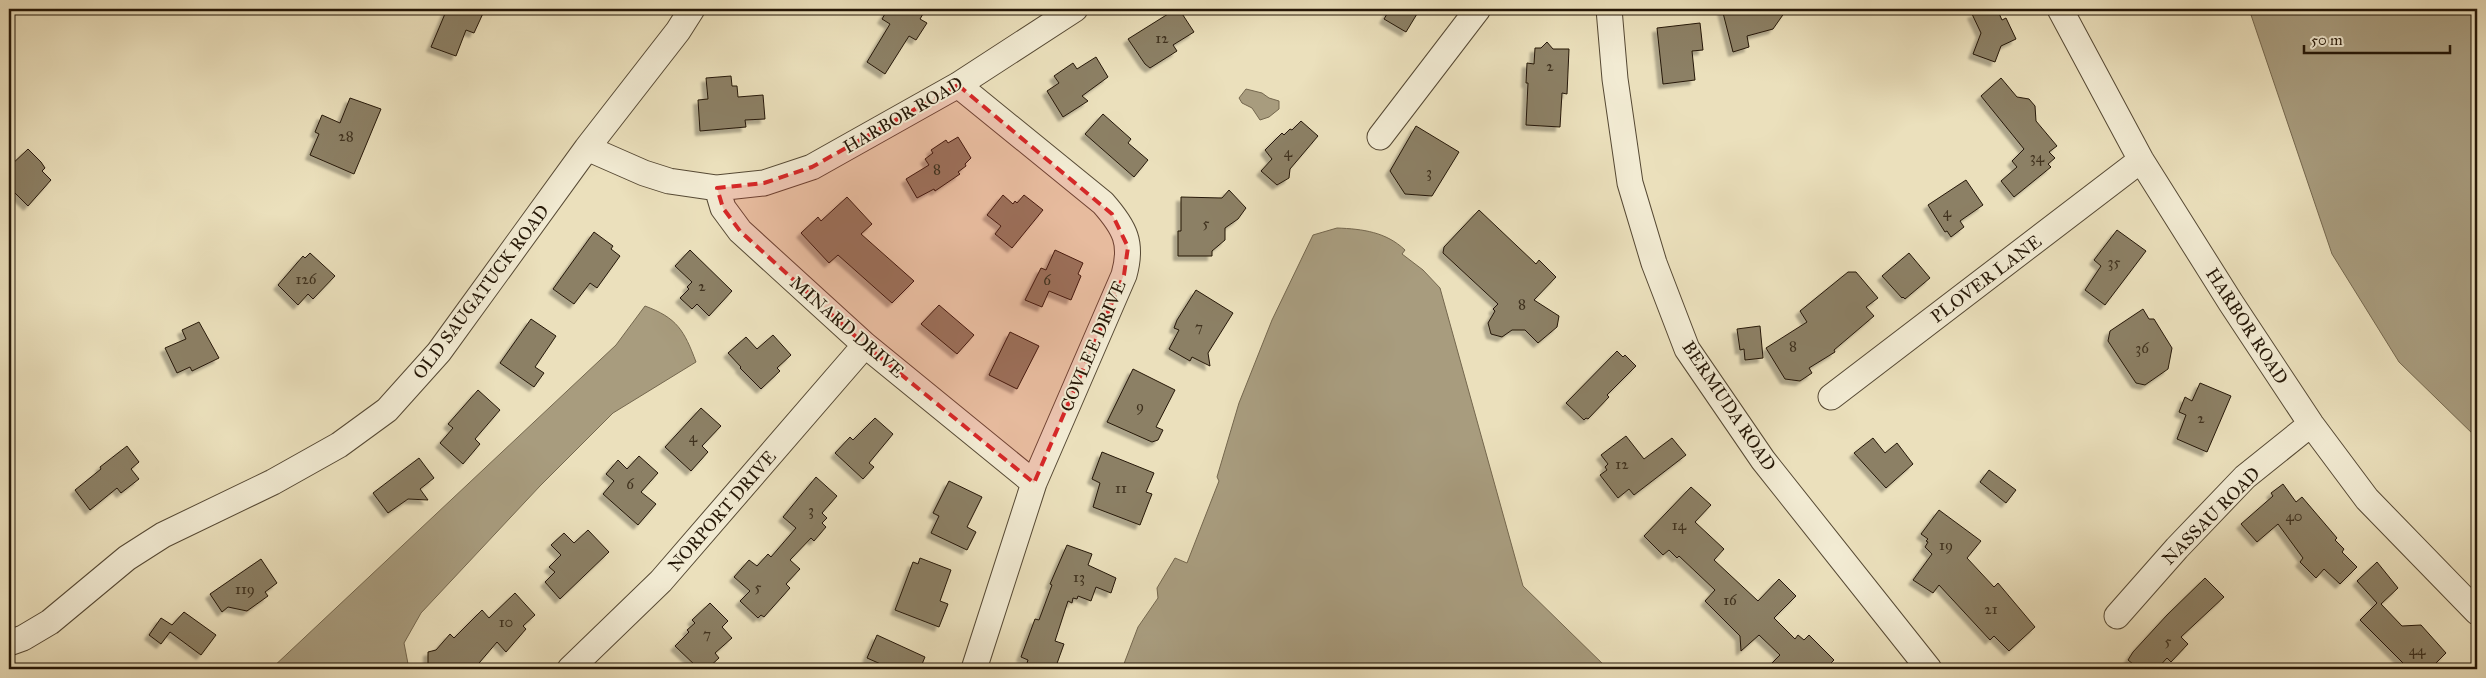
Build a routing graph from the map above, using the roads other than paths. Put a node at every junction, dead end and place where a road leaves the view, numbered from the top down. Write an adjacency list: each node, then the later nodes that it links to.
1 (692, 9): 8 (street, OLD SAUGATUCK ROAD)
2 (1076, 9): 6 (street, HARBOR ROAD)
3 (1478, 9): 7 (street)
4 (1609, 9): 20 (street, BERMUDA ROAD)
5 (2060, 9): 9 (street, HARBOR ROAD)
6 (958, 84): 10 (street, HARBOR ROAD); 14 (street, COVLEE DRIVE)
7 (1380, 137)
8 (587, 148): 10 (street); 17 (street, OLD SAUGATUCK ROAD)
9 (2141, 160): 12 (street, PLOVER LANE); 13 (street, HARBOR ROAD)
10 (717, 188): 11 (street, MINARD DRIVE)
11 (865, 345): 14 (street, MINARD DRIVE); 18 (street, NORPORT DRIVE)
12 (1831, 397)
13 (2311, 424): 15 (street, HARBOR ROAD); 16 (street, NASSAU ROAD)
14 (1034, 483): 19 (street, COVLEE DRIVE)
15 (2477, 612)
16 (2117, 616)
17 (9, 643)
18 (570, 669)
19 (974, 669)
20 (1929, 669)

